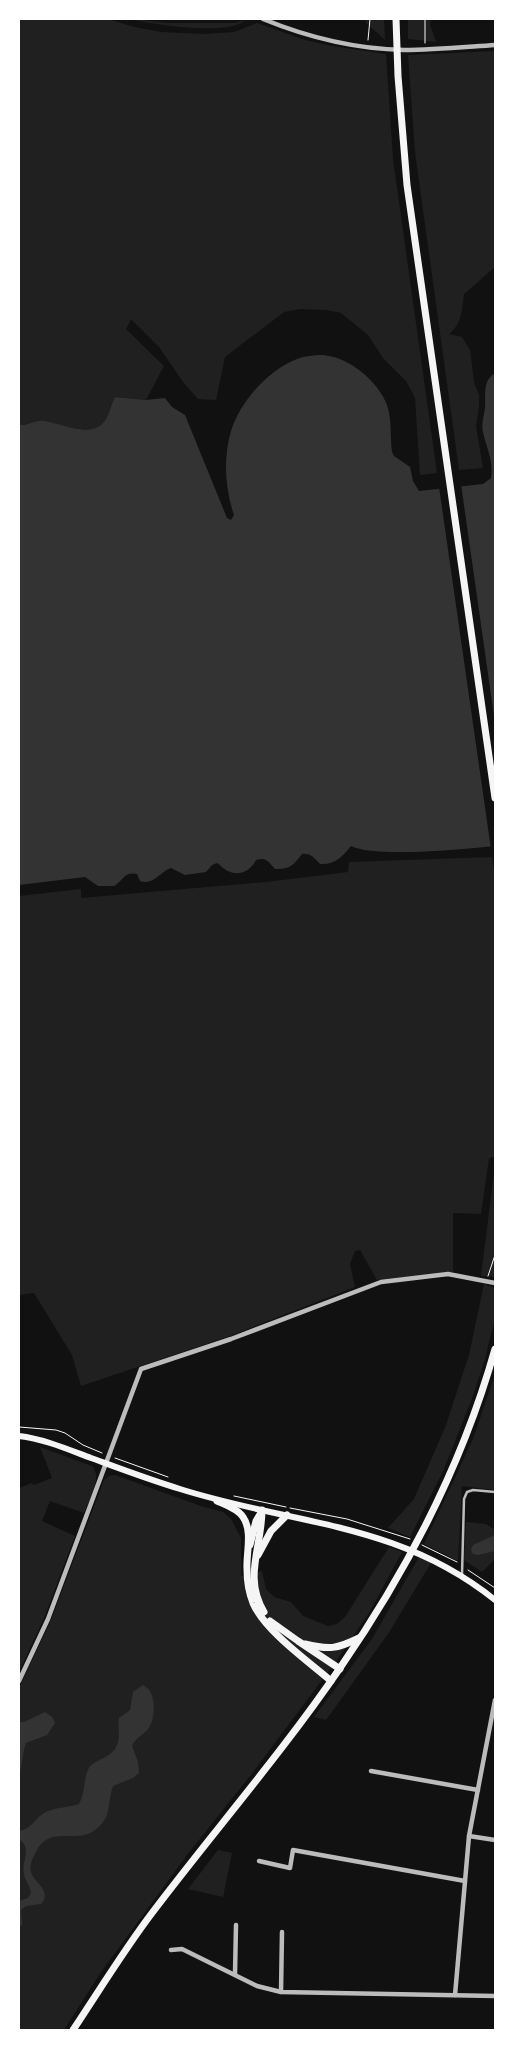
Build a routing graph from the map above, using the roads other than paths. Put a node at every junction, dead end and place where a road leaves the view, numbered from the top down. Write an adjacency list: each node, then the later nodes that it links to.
1 (263, 19): 3 (street)
2 (396, 19): 4 (main road)
3 (495, 45)
4 (495, 798)
5 (495, 1283): 8 (street)
6 (495, 1349): 17 (main road)
7 (19, 1436): 8 (main road)
8 (106, 1464): 10 (main road); 20 (street)
9 (495, 1492): 15 (lane)
10 (218, 1500): 11 (main road); 13 (main road)
11 (262, 1510): 12 (main road); 13 (main road); 14 (main road)
12 (287, 1515): 14 (main road); 15 (main road)
13 (248, 1552): 21 (main road)
14 (255, 1565): 18 (main road)
15 (462, 1575): 16 (main road)
16 (495, 1600)
17 (360, 1638): 18 (main road); 19 (main road)
18 (298, 1641): 19 (main road)
19 (340, 1668): 21 (main road)
20 (19, 1681)
21 (331, 1681): 36 (main road)
22 (495, 1700): 24 (street)
23 (370, 1771): 24 (street)
24 (478, 1790): 25 (street)
25 (469, 1836): 26 (street); 28 (street)
26 (495, 1840)
27 (259, 1861): 28 (street)
28 (465, 1881): 34 (street)
29 (236, 1925): 32 (street)
30 (282, 1932): 33 (street)
31 (171, 1950): 32 (street)
32 (235, 1974): 33 (street)
33 (281, 1992): 34 (street)
34 (455, 1996): 35 (street)
35 (495, 1996)
36 (73, 2030)

